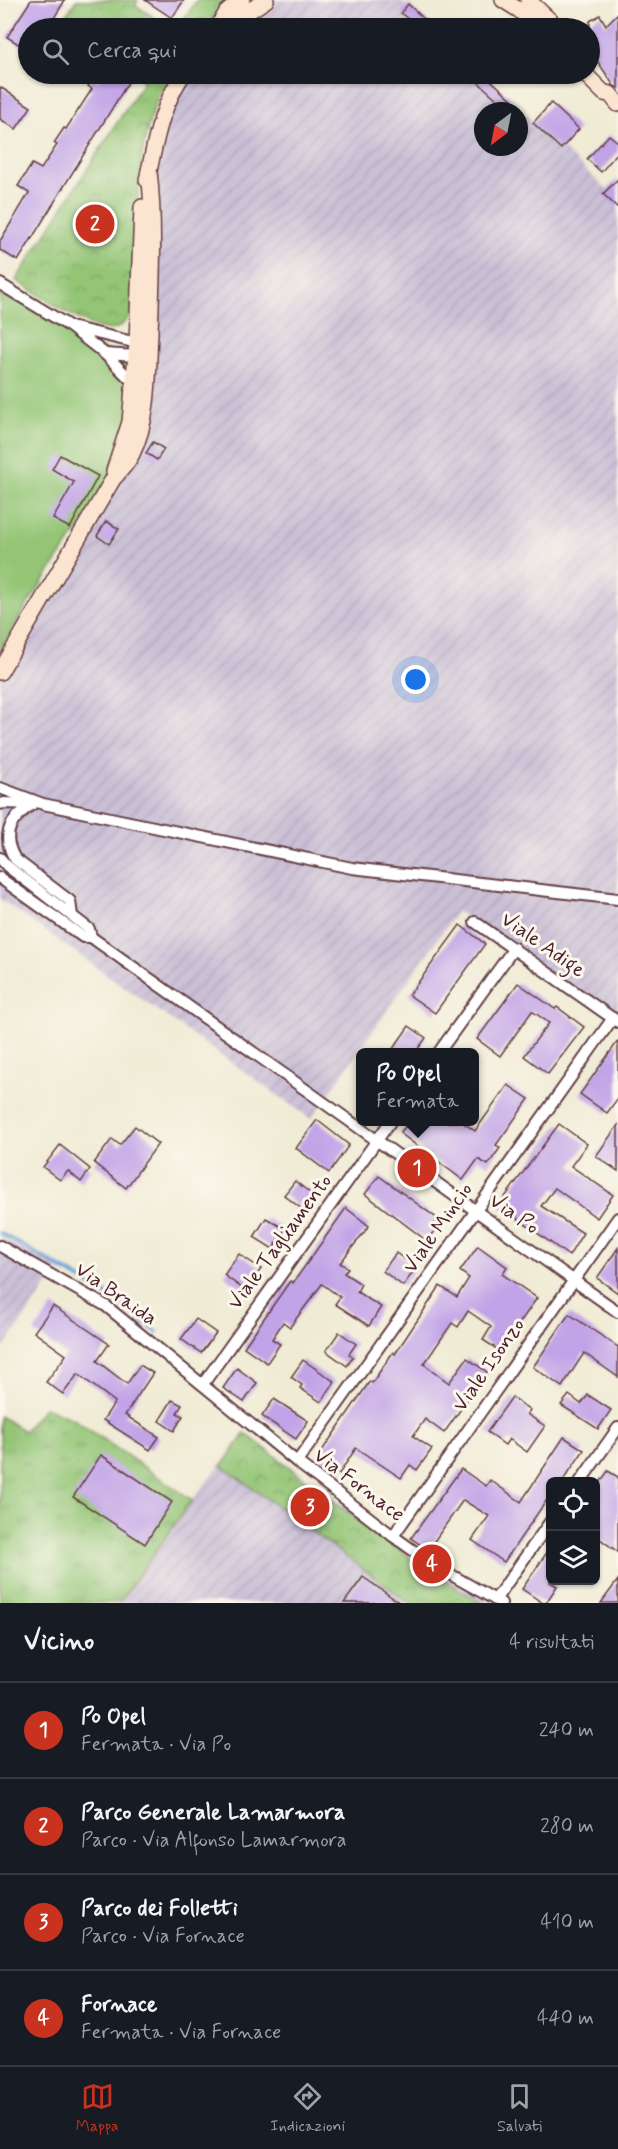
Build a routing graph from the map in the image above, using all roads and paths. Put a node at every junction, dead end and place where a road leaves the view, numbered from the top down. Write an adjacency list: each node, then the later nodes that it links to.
1 (242, 0): 5 (street)
2 (266, 0): 6 (street)
3 (503, 0): 7 (street)
4 (528, 0): 8 (street)
5 (223, 18)
6 (239, 18)
7 (528, 18)
8 (547, 18)
9 (600, 77): 12 (street)
10 (177, 84): 13 (street)
11 (595, 84): 12 (street)
12 (614, 99)
13 (149, 171): 14 (street); 17 (street)
14 (152, 278): 17 (street); 20 (street)
15 (0, 284): 16 (street)
16 (69, 326): 17 (street); 18 (street)
17 (139, 350): 18 (street); 19 (street); 20 (street)
18 (105, 354): 19 (street)
19 (133, 382): 21 (street)
20 (144, 414): 21 (street)
21 (113, 479): 22 (street)
22 (0, 672)
23 (0, 788): 25 (street)
24 (0, 804): 25 (street)
25 (37, 804): 28 (street); 29 (street)
26 (0, 858): 29 (street)
27 (0, 878): 31 (street)
28 (618, 899)
29 (72, 916): 31 (street)
30 (475, 922): 32 (street, Viale Adige)
31 (92, 937): 35 (street, Via Po)
32 (514, 948): 33 (street, Viale Adige); 34 (street)
33 (615, 1020): 39 (street, Viale Mincio)
34 (444, 1048)
35 (356, 1124)
36 (358, 1126): 38 (street, Via Po)
37 (387, 1126): 38 (street, Viale Tagliamento)
38 (377, 1139): 39 (street, Via Po); 44 (street, Viale Tagliamento)
39 (475, 1210): 42 (street, Via Po); 46 (street, Viale Mincio)
40 (618, 1218): 42 (street, Viale Isonzo)
41 (0, 1246): 44 (street, Via Braida)
42 (573, 1280): 43 (street, Via Po); 49 (street, Viale Isonzo)
43 (618, 1312)
44 (202, 1384): 46 (street, Via Fornace)
45 (618, 1428): 47 (street)
46 (297, 1462): 49 (street, Via Fornace)
47 (584, 1477)
48 (546, 1528): 50 (street)
49 (393, 1536): 50 (street, Via Fornace)
50 (498, 1601)

